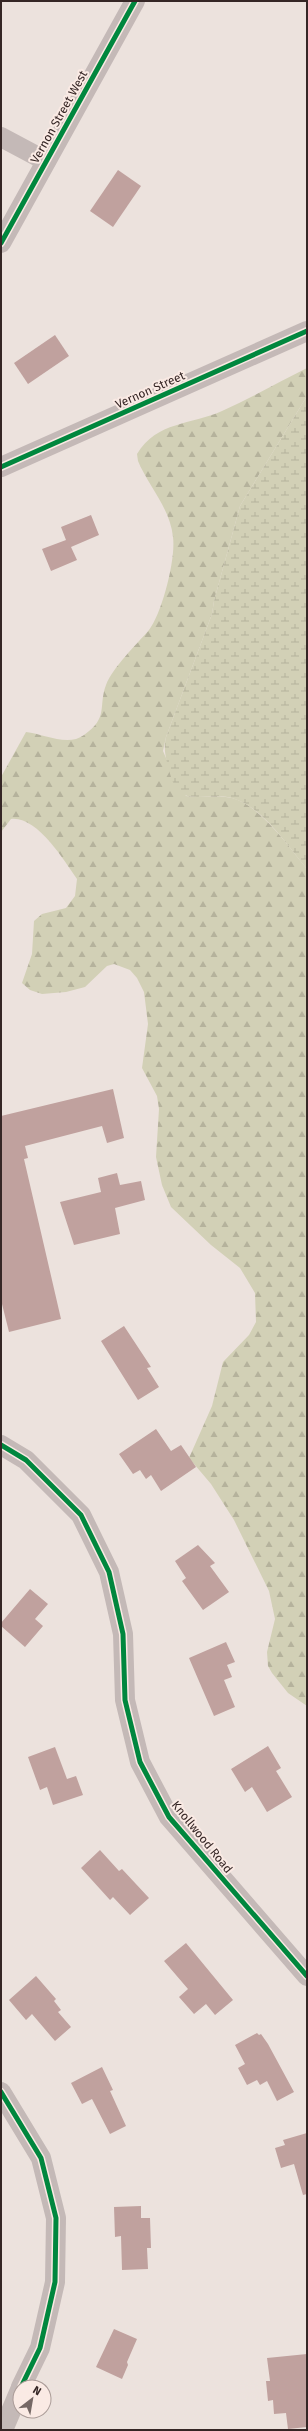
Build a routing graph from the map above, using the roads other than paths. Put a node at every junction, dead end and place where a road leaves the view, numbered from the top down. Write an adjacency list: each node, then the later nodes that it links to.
1 (135, 1): 3 (street, Vernon Street West)
2 (1, 137): 3 (street)
3 (46, 161): 4 (street, Vernon Street West)
4 (1, 243)
5 (307, 331): 6 (street, Vernon Street)
6 (1, 467)
7 (1, 1445): 8 (street, Knollwood Road)
8 (307, 1976)
9 (1, 2092): 10 (street)
10 (25, 2379)
11 (12, 2409): 12 (street)
12 (3, 2430)

